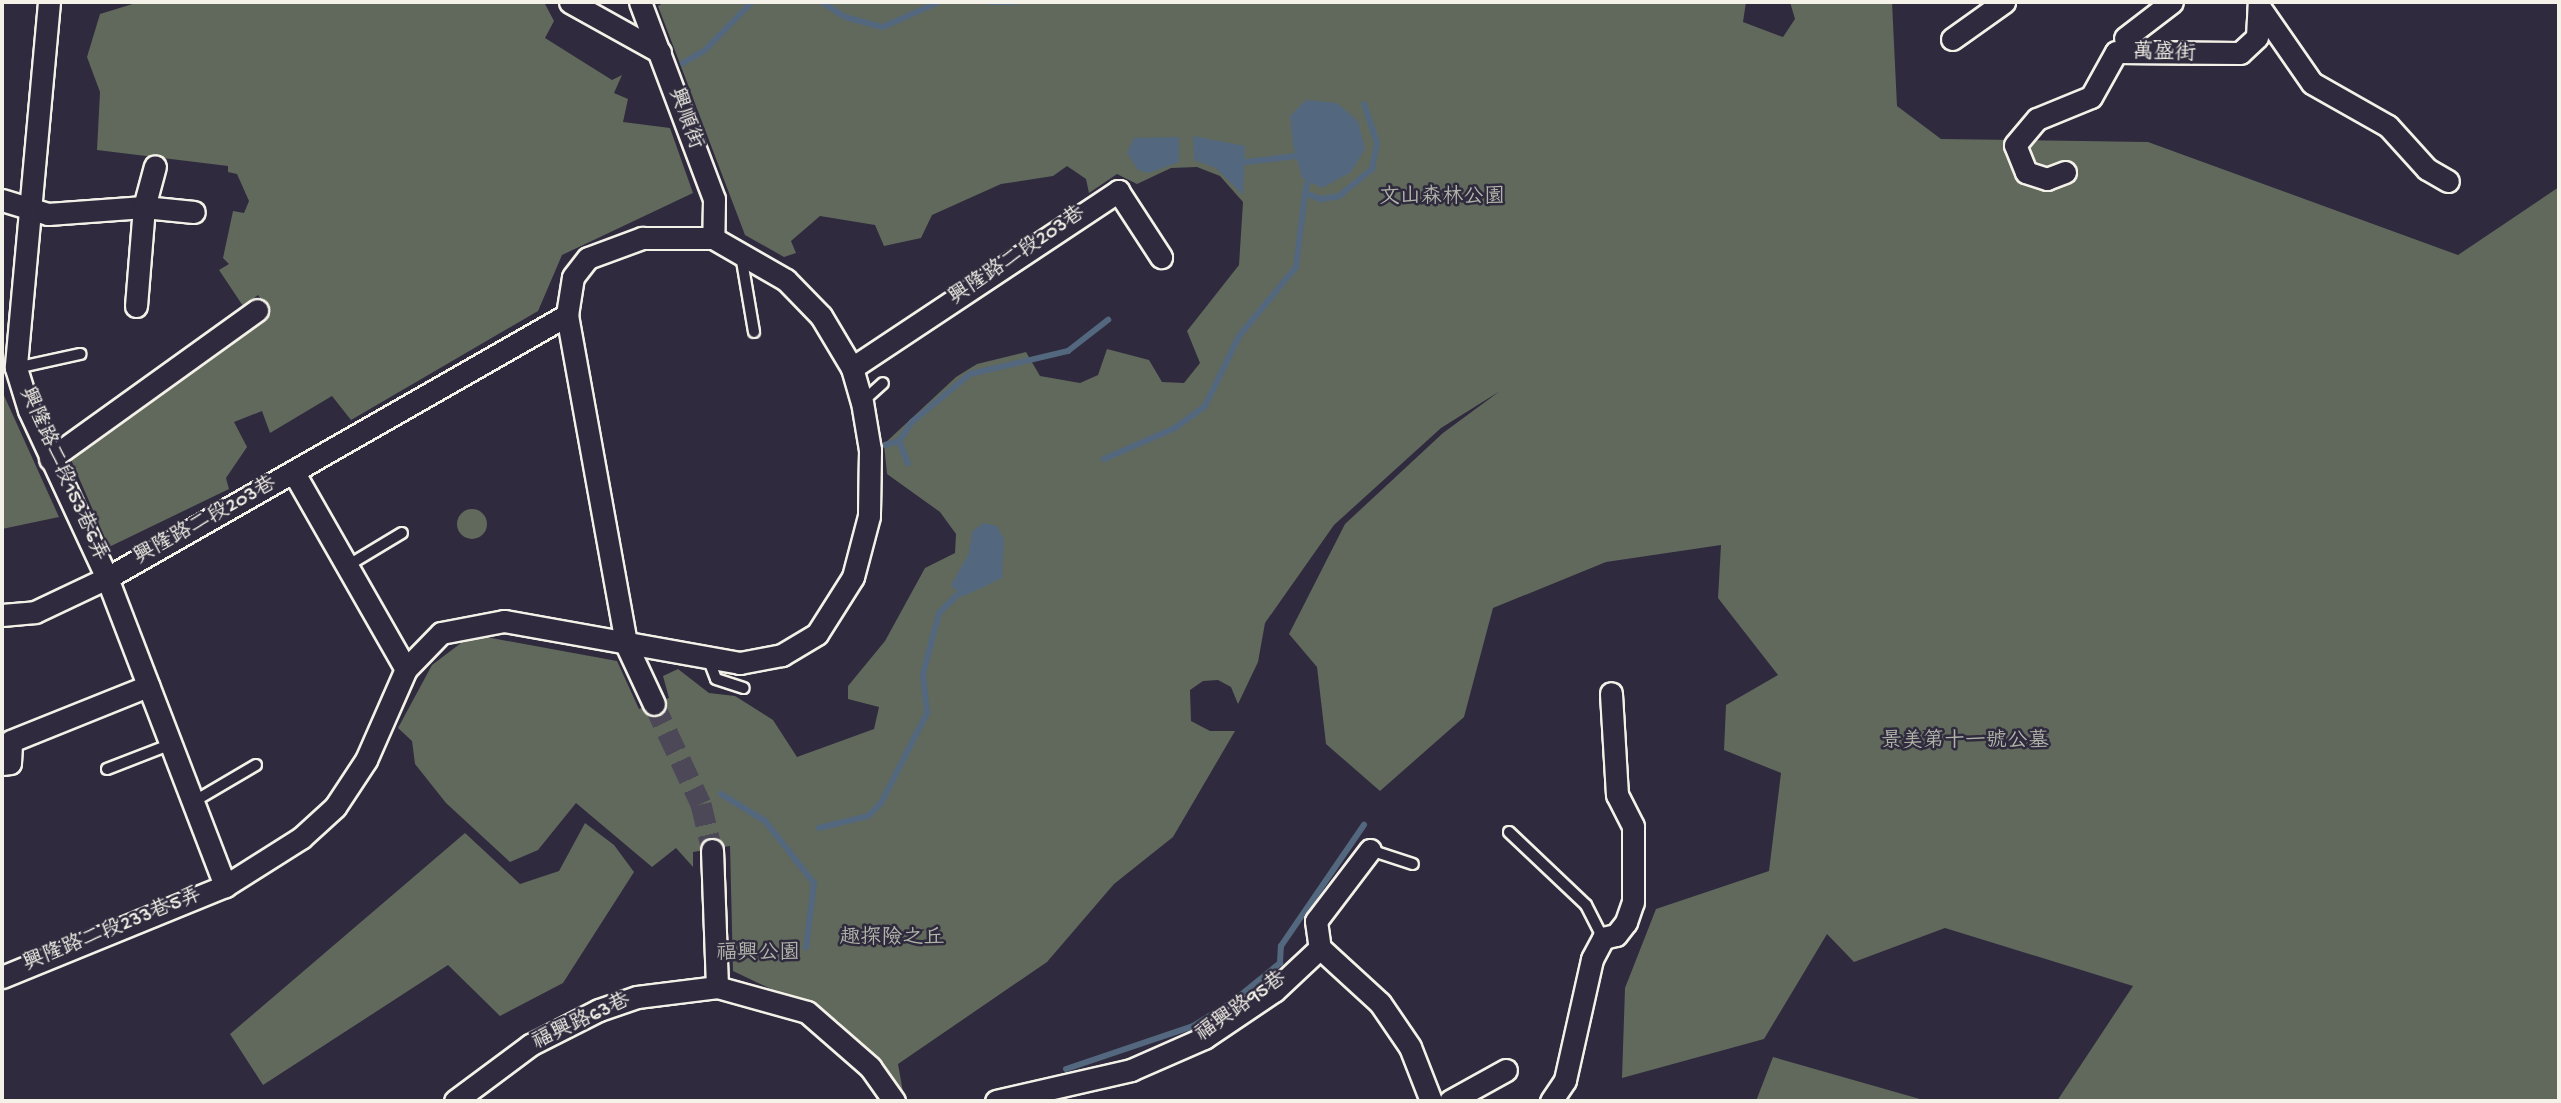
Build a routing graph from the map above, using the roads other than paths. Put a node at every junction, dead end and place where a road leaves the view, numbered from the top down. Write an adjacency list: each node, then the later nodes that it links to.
1 (49, 2): 14 (street, 興隆路二段153巷6弄)
2 (570, 2): 9 (street)
3 (640, 2): 9 (street, 興順街)
4 (2004, 2): 8 (street)
5 (2172, 2): 7 (street)
6 (2260, 5): 11 (street, 萬盛街); 12 (street)
7 (2125, 38)
8 (1952, 39)
9 (660, 52): 17 (street, 興順街)
10 (155, 166): 15 (street)
11 (2065, 172)
12 (2448, 181)
13 (2, 200): 14 (street)
14 (31, 205): 15 (street); 25 (street, 興隆路二段153巷6弄)
15 (144, 207): 16 (street); 20 (street)
16 (194, 212)
17 (713, 238): 18 (street); 22 (street)
18 (740, 248): 23 (lane); 26 (street)
19 (1161, 257): 26 (street, 興隆路二段203巷)
20 (136, 306)
21 (257, 310): 29 (street)
22 (567, 315): 30 (street, 興隆路二段203巷); 35 (street)
23 (754, 332)
24 (80, 354): 25 (lane)
25 (16, 368): 29 (street, 興隆路二段153巷6弄)
26 (852, 368): 28 (street)
27 (883, 383): 28 (lane)
28 (862, 402): 36 (street)
29 (50, 459): 33 (street, 興隆路二段153巷6弄)
30 (294, 473): 32 (street, 興隆路二段203巷); 33 (street, 興隆路二段203巷)
31 (402, 533): 32 (lane)
32 (347, 566): 37 (street, 興隆路二段203巷)
33 (107, 578): 34 (street, 興隆路二段203巷); 38 (street, 興隆路二段153巷6弄)
34 (2, 615)
35 (626, 644): 36 (street); 37 (street); 41 (street)
36 (708, 658): 39 (lane)
37 (406, 669): 51 (street)
38 (148, 686): 42 (street, 興隆路二段153巷6弄); 43 (street)
39 (744, 688)
40 (1611, 693): 52 (street)
41 (654, 704)
42 (169, 745): 45 (lane); 46 (street, 興隆路二段153巷6弄)
43 (2, 764)
44 (256, 765): 46 (lane)
45 (107, 769)
46 (193, 802): 51 (street, 興隆路二段153巷6弄)
47 (1509, 832): 52 (lane)
48 (712, 850): 55 (street)
49 (1370, 850): 50 (lane); 53 (street)
50 (1413, 864)
51 (225, 886): 54 (street, 興隆路二段233巷5弄)
52 (1603, 938): 62 (street)
53 (1320, 948): 59 (street, 福興路95巷); 60 (street)
54 (2, 977)
55 (717, 987): 57 (street, 福興路63巷); 58 (street, 福興路63巷)
56 (1506, 1070): 61 (street)
57 (455, 1101)
58 (894, 1101)
59 (996, 1101)
60 (1431, 1101)
61 (1450, 1101)
62 (1551, 1101)

